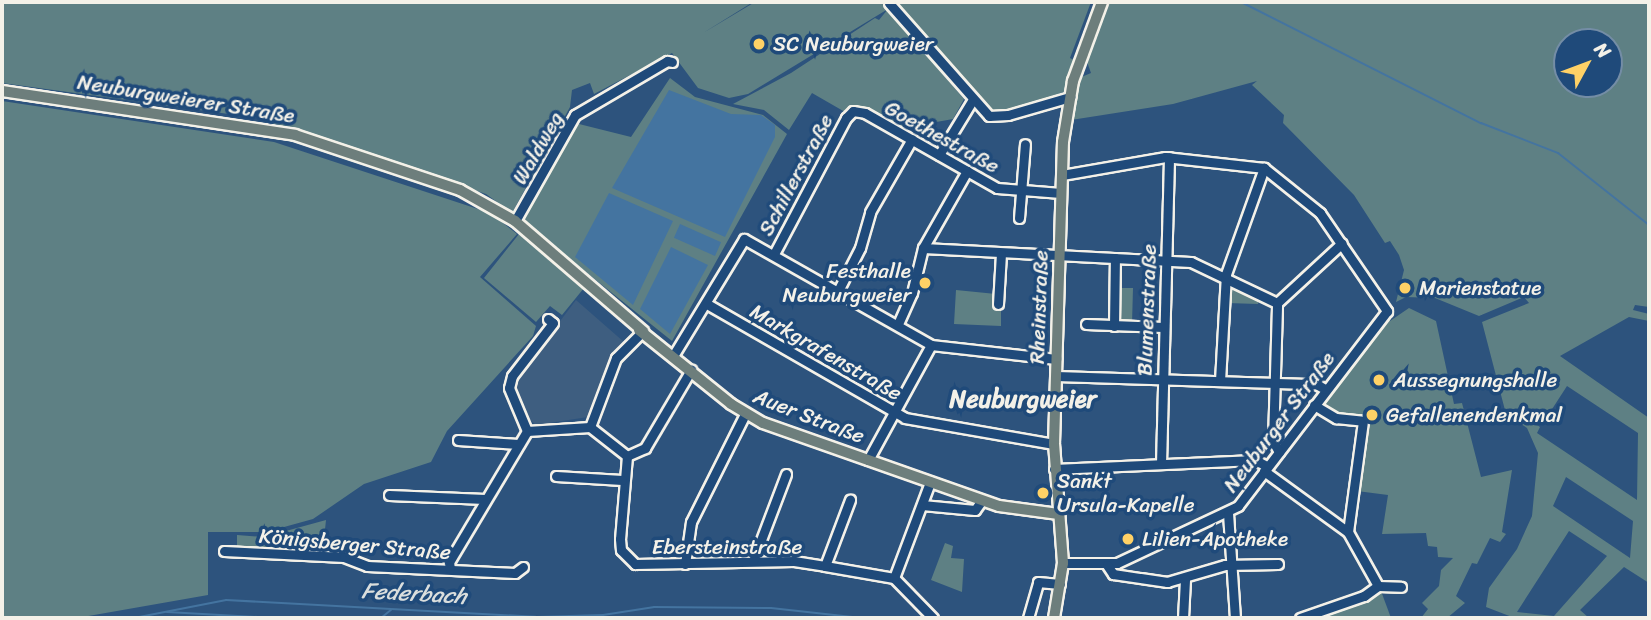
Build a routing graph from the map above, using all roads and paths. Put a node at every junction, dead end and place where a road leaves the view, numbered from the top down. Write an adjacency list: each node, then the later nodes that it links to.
1 (1102, 2): 5 (main road, Rheinstraße)
2 (889, 3): 6 (street)
3 (672, 62): 18 (street, Waldweg)
4 (2, 91): 18 (main road, Neuburgweierer Straße)
5 (1070, 97): 6 (street); 14 (main road, Rheinstraße)
6 (972, 101): 10 (street)
7 (850, 113): 8 (street, Goethestraße); 21 (street, Schillerstraße)
8 (912, 139): 10 (street, Goethestraße); 27 (street)
9 (1025, 144): 15 (street)
10 (939, 155): 13 (street, Goethestraße)
11 (1169, 158): 12 (street); 14 (street); 25 (street, Blumenstraße)
12 (1264, 168): 19 (street); 26 (street)
13 (967, 171): 15 (street, Goethestraße); 20 (street)
14 (1062, 175): 16 (main road, Rheinstraße)
15 (1021, 191): 16 (street, Goethestraße); 17 (street)
16 (1061, 193): 23 (main road, Rheinstraße)
17 (1019, 218)
18 (515, 221): 36 (main road, Auer Straße)
19 (1342, 243): 28 (street); 45 (street, Neuburger Straße)
20 (923, 248): 22 (street); 32 (street)
21 (774, 254): 27 (street); 29 (street)
22 (1001, 254): 23 (street); 30 (street)
23 (1060, 257): 24 (street); 39 (main road, Rheinstraße)
24 (1115, 258): 25 (street); 34 (street)
25 (1166, 260): 26 (street); 35 (street, Blumenstraße)
26 (1226, 274): 28 (street); 43 (street)
27 (838, 291): 32 (street)
28 (1277, 303): 44 (street)
29 (707, 304): 38 (street); 47 (street, Markgrafenstraße)
30 (998, 304)
31 (548, 319): 50 (street)
32 (898, 324): 37 (street)
33 (1086, 324): 34 (street)
34 (1114, 326): 35 (street)
35 (1163, 327): 42 (street, Blumenstraße)
36 (643, 331): 38 (main road, Auer Straße); 49 (street)
37 (931, 345): 39 (street); 47 (street)
38 (673, 356): 40 (main road, Auer Straße)
39 (1056, 359): 41 (main road, Rheinstraße)
40 (691, 370): 48 (main road, Auer Straße); 55 (street)
41 (1056, 376): 42 (street); 53 (main road, Rheinstraße)
42 (1162, 379): 43 (street); 57 (street, Blumenstraße)
43 (1220, 381): 44 (street)
44 (1275, 383): 45 (street); 54 (street)
45 (1325, 389): 46 (street, Neuburger Straße)
46 (1314, 405): 54 (street, Neuburger Straße); 71 (street)
47 (893, 411): 53 (street, Markgrafenstraße); 56 (street)
48 (745, 414): 56 (main road, Auer Straße); 75 (street)
49 (590, 427): 50 (street); 55 (street)
50 (527, 431): 52 (street)
51 (458, 439): 52 (street)
52 (518, 444): 65 (street)
53 (1054, 444): 58 (main road, Rheinstraße)
54 (1279, 452): 59 (street, Neuburger Straße)
55 (627, 456): 62 (street, Ebersteinstraße)
56 (868, 460): 63 (main road, Auer Straße)
57 (1161, 464): 58 (street); 59 (street)
58 (1054, 469): 70 (main road, Rheinstraße)
59 (1266, 469): 69 (street, Neuburger Straße); 71 (street)
60 (786, 474): 73 (street)
61 (556, 476): 62 (street)
62 (622, 480): 75 (street, Ebersteinstraße)
63 (930, 482): 66 (main road, Auer Straße); 68 (street)
64 (389, 495): 65 (street)
65 (485, 499): 81 (street)
66 (982, 499): 68 (street, Auer Straße); 70 (main road, Auer Straße)
67 (850, 500): 79 (street)
68 (922, 505): 82 (street)
69 (1228, 513): 77 (street, Neuburger Straße); 78 (street)
70 (1058, 514): 74 (main road, Rheinstraße)
71 (1348, 532): 85 (street)
72 (224, 551): 81 (street, Königsberger Straße)
73 (752, 561): 75 (street, Ebersteinstraße); 79 (street, Ebersteinstraße)
74 (1063, 562): 77 (street, Neuburger Straße); 84 (main road, Rheinstraße)
75 (685, 564)
76 (1278, 564): 78 (street)
77 (1107, 565): 83 (street)
78 (1231, 565): 83 (street); 91 (street)
79 (825, 566): 82 (street, Ebersteinstraße)
80 (523, 567): 81 (street, Königsberger Straße)
81 (450, 569)
82 (894, 578): 87 (street)
83 (1185, 579): 90 (street)
84 (1060, 584): 88 (street); 89 (main road, Rheinstraße)
85 (1378, 586): 86 (street); 92 (street)
86 (1401, 587)
87 (933, 618)
88 (1027, 618)
89 (1054, 618)
90 (1183, 618)
91 (1235, 618)
92 (1300, 618)

